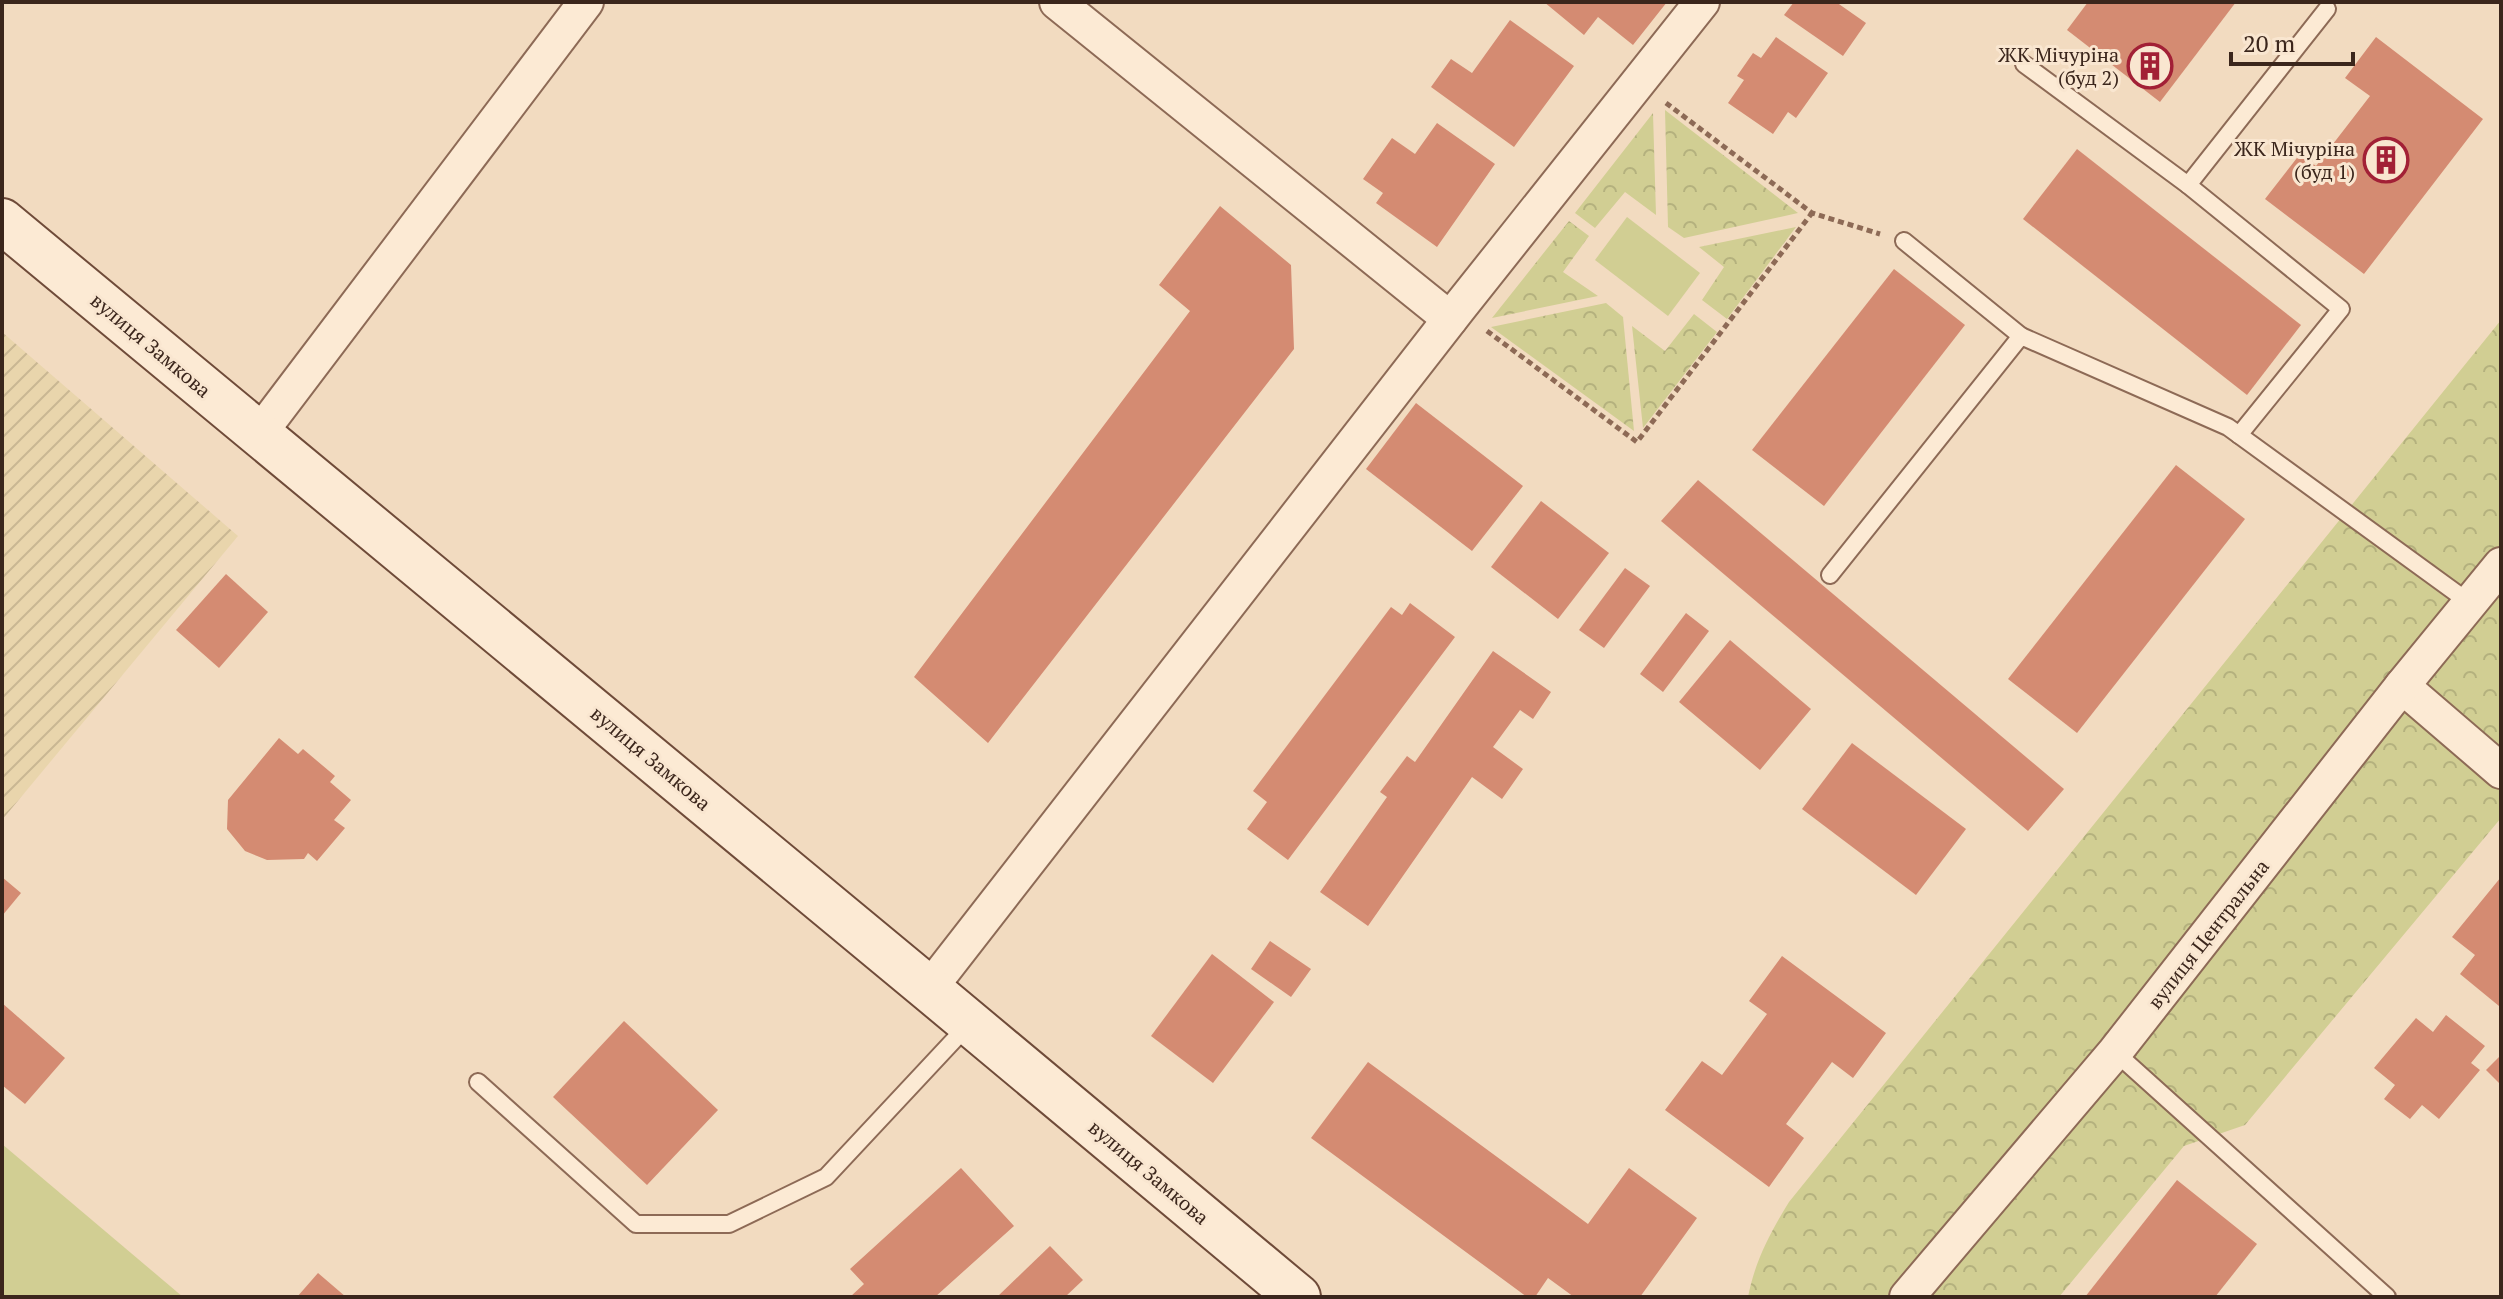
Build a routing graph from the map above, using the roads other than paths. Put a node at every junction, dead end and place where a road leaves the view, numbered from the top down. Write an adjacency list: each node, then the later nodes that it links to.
1 (586, 2): 11 (street)
2 (1057, 2): 9 (street)
3 (1702, 2): 9 (street)
4 (2327, 9): 6 (lane)
5 (2024, 64): 6 (lane)
6 (2188, 185): 12 (lane)
7 (2, 221): 11 (street, вулиця Замкова)
8 (1904, 241): 10 (lane)
9 (1454, 314): 18 (street)
10 (2021, 336): 12 (lane); 14 (lane)
11 (259, 434): 18 (street, вулиця Замкова)
12 (2239, 435): 15 (lane)
13 (2501, 565): 15 (street, вулиця Центральна)
14 (1830, 575)
15 (2470, 603): 16 (street, вулиця Центральна)
16 (2402, 686): 17 (street); 20 (street, вулиця Центральна)
17 (2501, 771)
18 (929, 989): 19 (street, вулиця Замкова)
19 (970, 1023): 21 (lane); 22 (street, вулиця Замкова)
20 (2115, 1052): 23 (street, вулиця Центральна); 24 (lane)
21 (478, 1082)
22 (1298, 1297)
23 (1907, 1297)
24 (2387, 1297)

